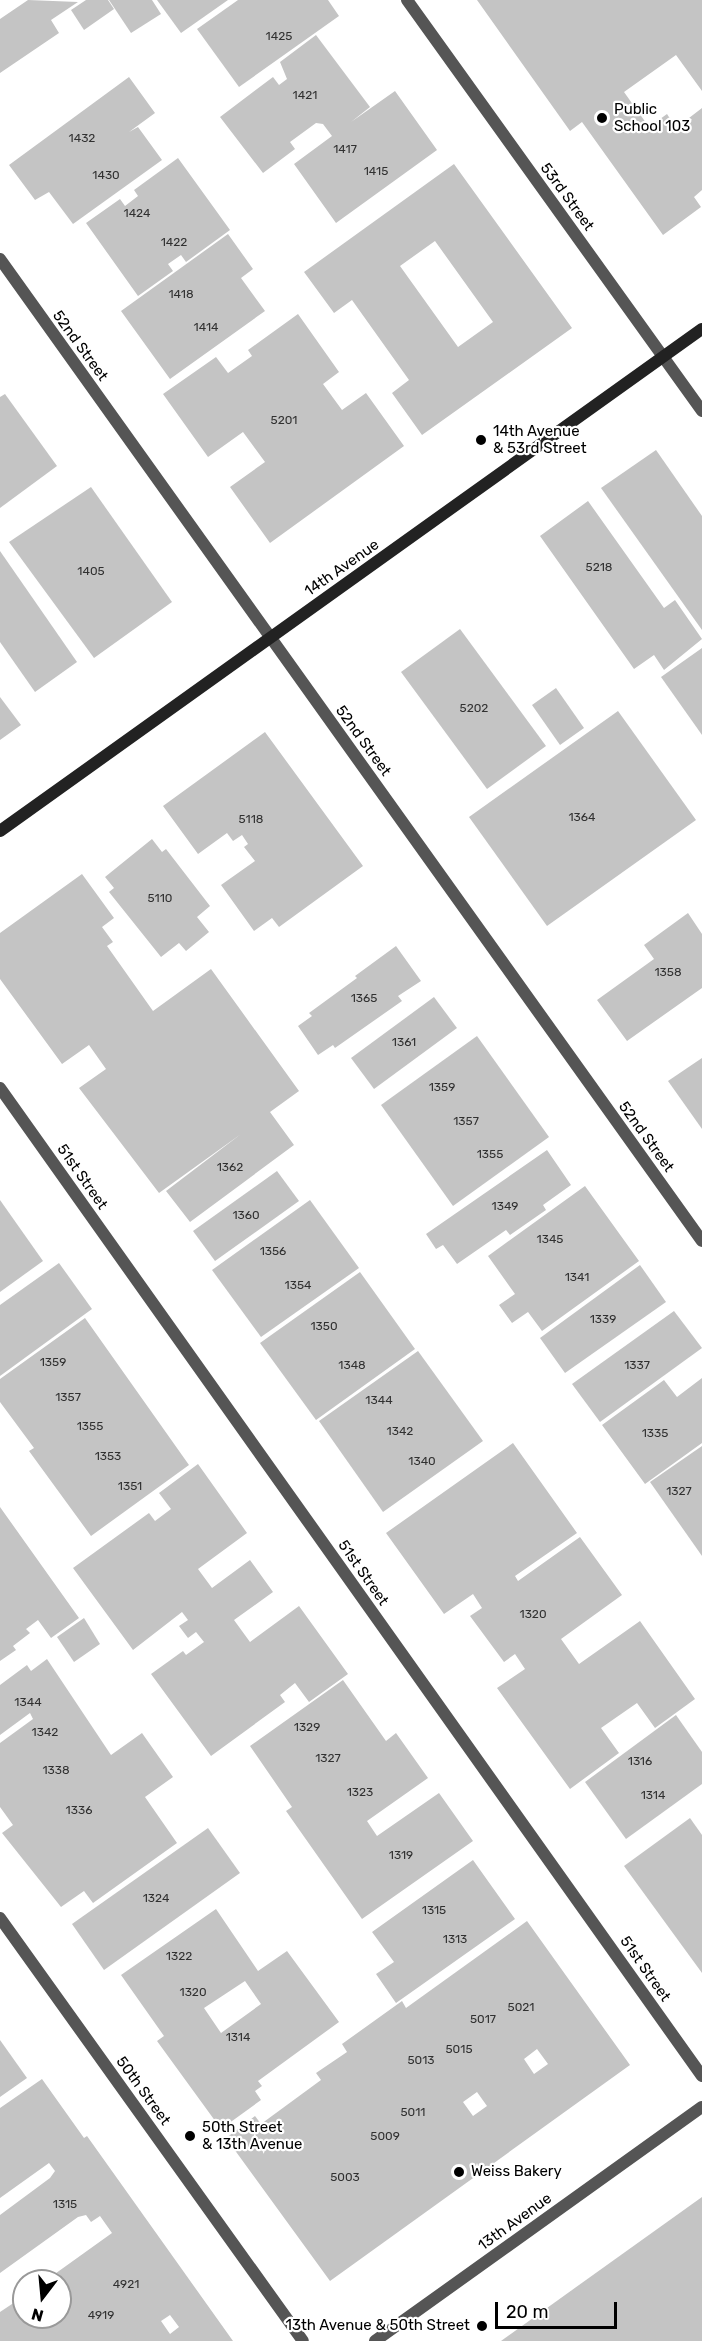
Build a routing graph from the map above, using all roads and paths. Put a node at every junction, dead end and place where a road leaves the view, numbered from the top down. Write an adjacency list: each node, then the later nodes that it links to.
1 (408, 0): 4 (street, 53rd Street)
2 (0, 260): 6 (street, 52nd Street)
3 (702, 329): 4 (main road, 14th Avenue)
4 (663, 357): 5 (street, 53rd Street); 6 (main road, 14th Avenue)
5 (702, 411)
6 (271, 638): 7 (main road, 14th Avenue); 9 (street, 52nd Street)
7 (0, 831)
8 (0, 1088): 11 (street, 51st Street)
9 (702, 1241)
10 (0, 1918): 13 (street, 50th Street)
11 (702, 2076)
12 (702, 2107): 14 (street, 13th Avenue)
13 (303, 2341)
14 (375, 2341)

